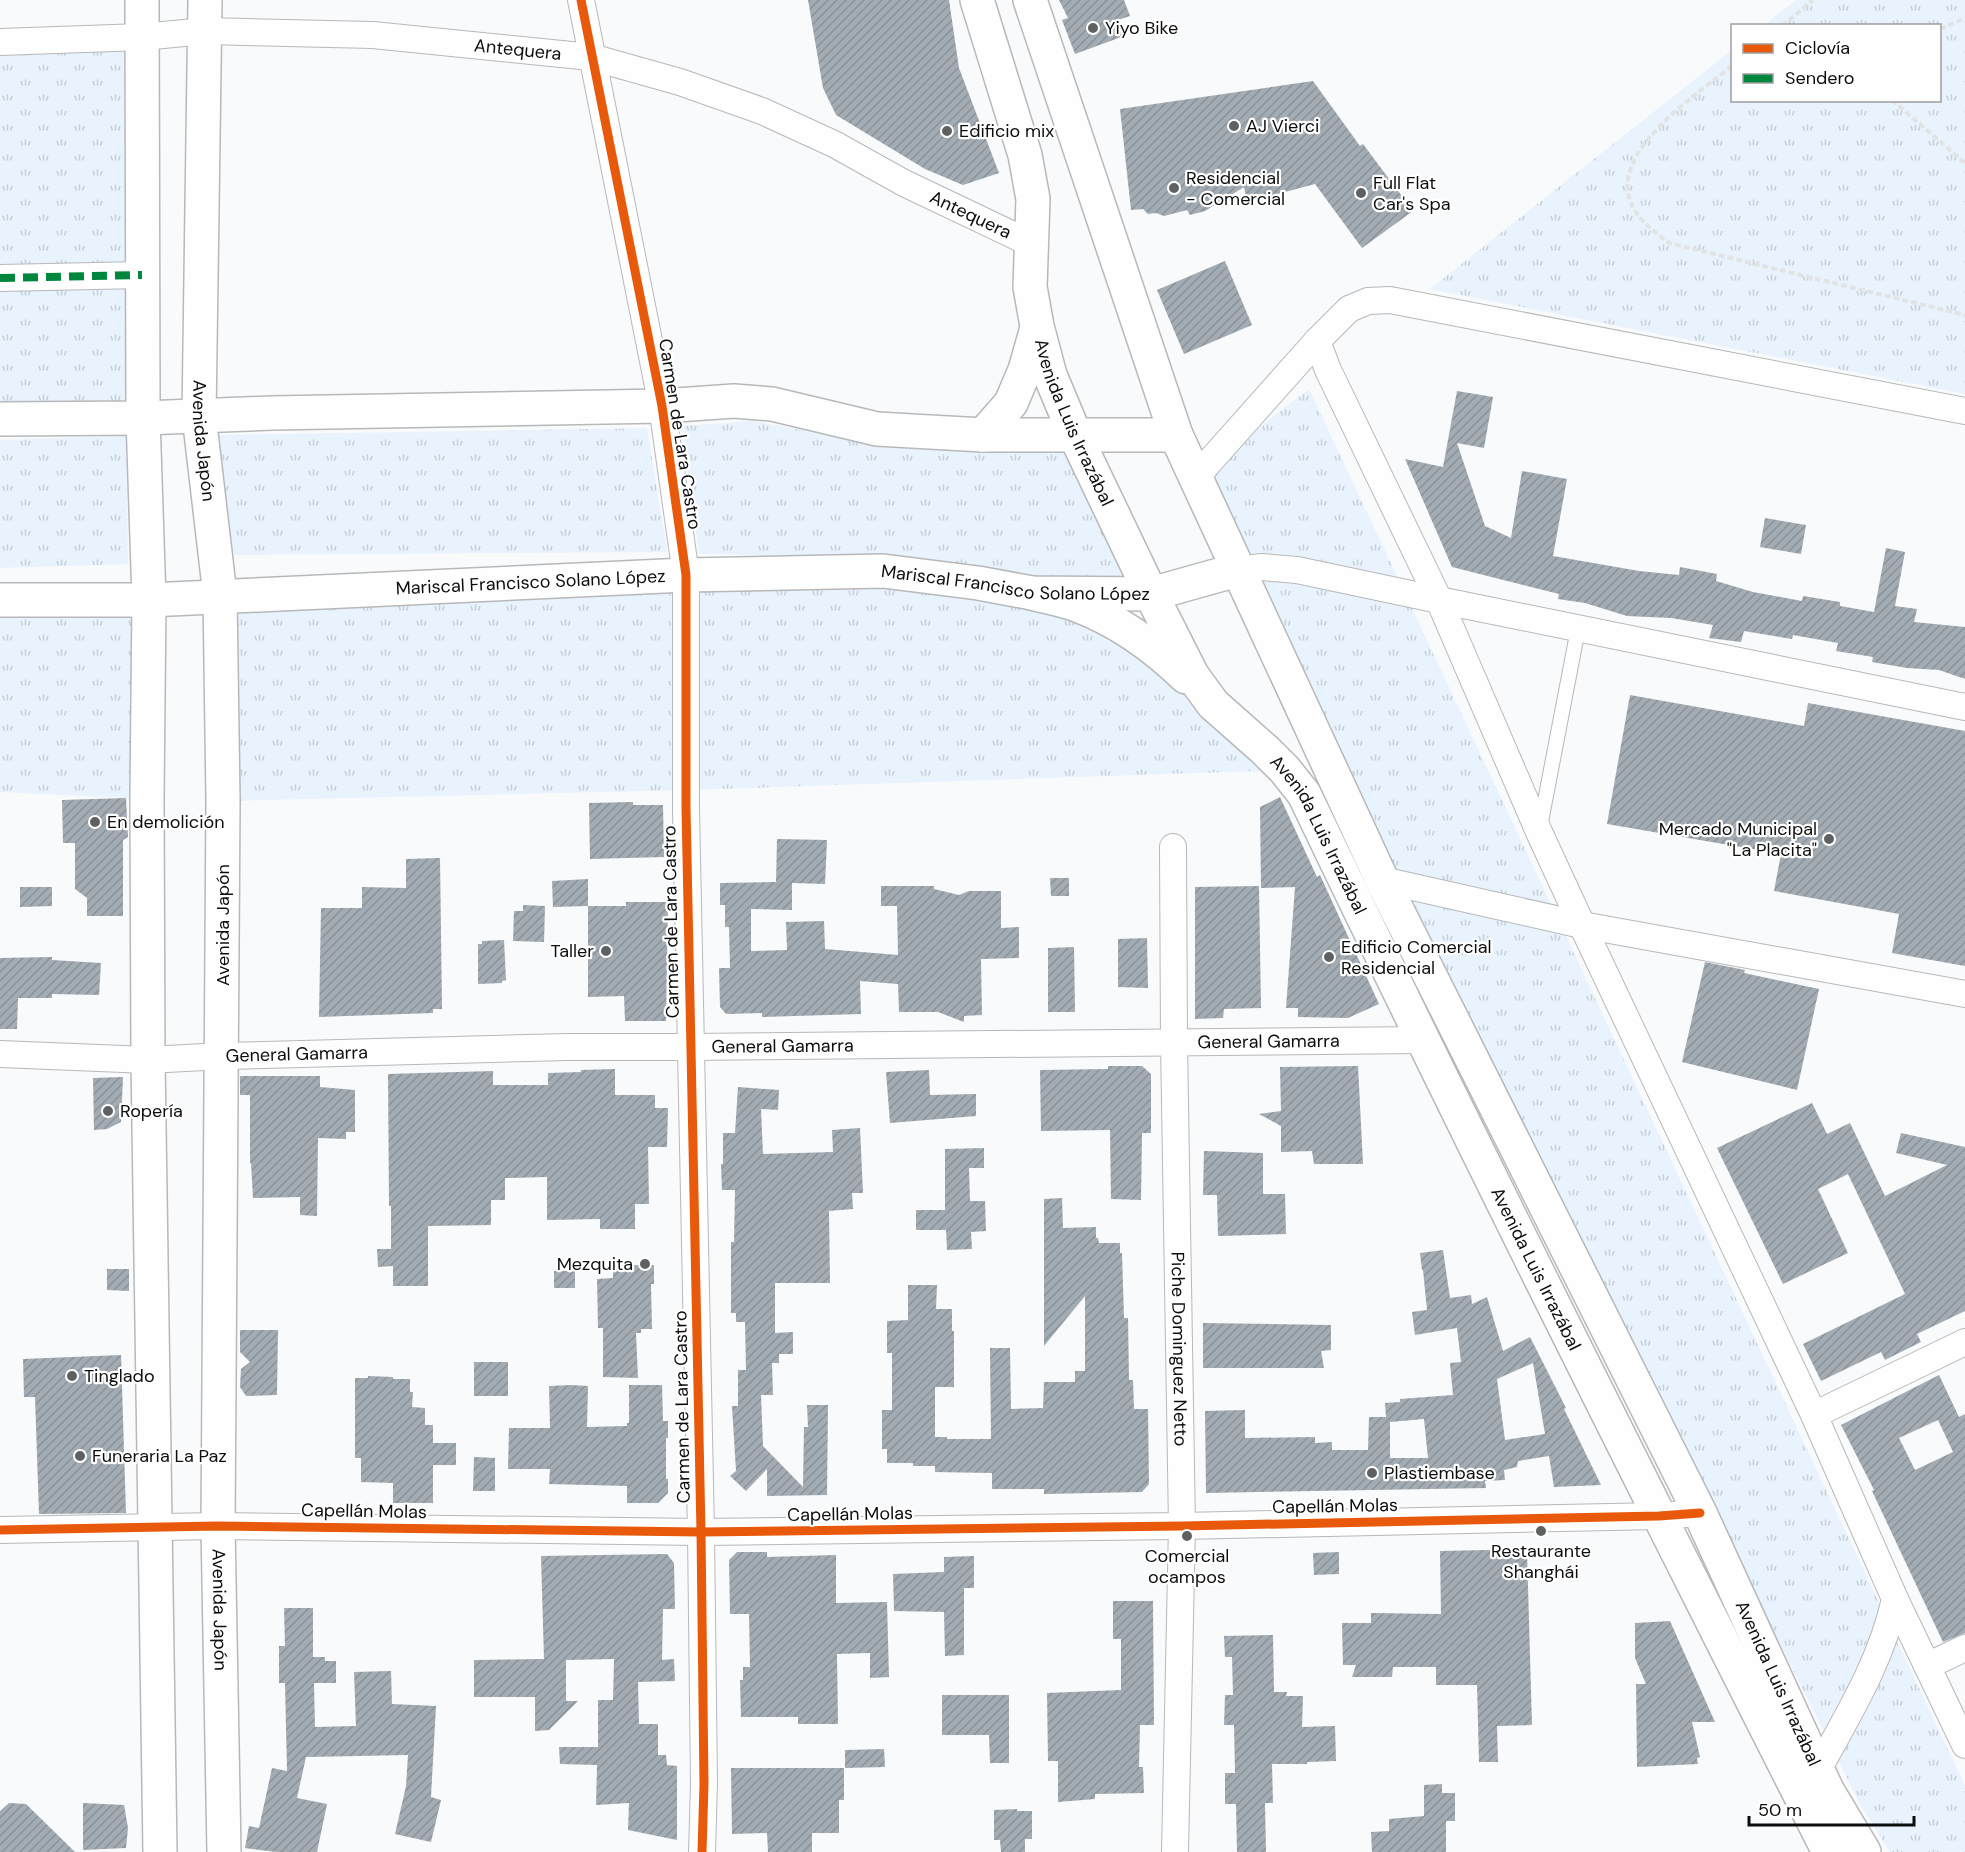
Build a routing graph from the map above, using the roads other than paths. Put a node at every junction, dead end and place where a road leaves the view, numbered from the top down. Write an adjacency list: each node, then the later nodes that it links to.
1 (141, 0): 6 (main road)
2 (581, 0): 8 (street, Carmen de Lara Castro)
3 (977, 0): 9 (main road, Avenida Luis Irrazábal)
4 (1030, 0): 21 (main road, Avenida Luis Irrazábal)
5 (205, 16): 6 (street, Antequera); 8 (street, Antequera); 16 (main road, Avenida Japón)
6 (142, 37): 7 (street, Antequera); 10 (main road)
7 (0, 42)
8 (591, 57): 9 (street, Antequera); 14 (street, Carmen de Lara Castro)
9 (1032, 244): 12 (main road, Avenida Luis Irrazábal)
10 (142, 275): 11 (street); 17 (main road)
11 (0, 278)
12 (1037, 326): 19 (main road); 20 (main road, Avenida Luis Irrazábal)
13 (1317, 341): 15 (street); 22 (street); 30 (street)
14 (662, 406): 16 (main road); 19 (main road); 24 (street, Carmen de Lara Castro)
15 (1965, 411)
16 (199, 416): 17 (main road); 27 (main road, Avenida Japón)
17 (143, 418): 18 (main road); 29 (main road)
18 (0, 419)
19 (983, 435): 20 (main road)
20 (1075, 435): 21 (main road); 26 (main road, Avenida Luis Irrazábal)
21 (1176, 435): 22 (main road, Avenida Luis Irrazábal)
22 (1196, 477): 23 (main road, Avenida Luis Irrazábal)
23 (1237, 570): 26 (main road, Mariscal Francisco Solano López); 30 (street); 36 (main road, Avenida Luis Irrazábal)
24 (686, 575): 25 (main road, Mariscal Francisco Solano López); 27 (main road, Mariscal Francisco Solano López); 41 (street, Carmen de Lara Castro)
25 (1032, 593): 26 (main road, Mariscal Francisco Solano López); 32 (main road)
26 (1151, 594): 32 (main road, Avenida Luis Irrazábal)
27 (219, 595): 29 (main road, Mariscal Francisco Solano López); 43 (main road, Avenida Japón)
28 (0, 600): 29 (main road, Mariscal Francisco Solano López)
29 (149, 600): 44 (main road)
30 (1439, 600): 31 (street); 34 (street)
31 (1578, 629): 33 (street); 34 (lane)
32 (1213, 704): 39 (main road, Avenida Luis Irrazábal)
33 (1965, 707)
34 (1539, 832): 37 (street)
35 (1173, 847): 40 (street, Piche Dominguez Netto)
36 (1382, 880): 37 (street); 47 (main road, Avenida Luis Irrazábal)
37 (1582, 925): 38 (street); 46 (street)
38 (1965, 994)
39 (1422, 1040): 40 (street, General Gamarra); 48 (main road, Avenida Luis Irrazábal)
40 (1174, 1042): 41 (street, General Gamarra); 50 (street, Piche Dominguez Netto)
41 (690, 1047): 43 (street, General Gamarra); 53 (street, Carmen de Lara Castro)
42 (0, 1054): 44 (street, General Gamarra)
43 (223, 1056): 44 (street, General Gamarra); 49 (main road, Avenida Japón)
44 (148, 1060): 51 (main road)
45 (1965, 1342): 46 (street)
46 (1814, 1415): 54 (street)
47 (1700, 1513): 48 (street, Capellán Molas); 58 (main road, Avenida Luis Irrazábal)
48 (1659, 1516): 50 (street, Capellán Molas); 63 (main road, Avenida Luis Irrazábal)
49 (218, 1526): 51 (street, Capellán Molas); 53 (street, Capellán Molas); 60 (main road, Avenida Japón)
50 (1182, 1526): 53 (street, Capellán Molas); 62 (street, Piche Dominguez Netto)
51 (154, 1527): 52 (street, Capellán Molas); 59 (main road)
52 (0, 1530)
53 (701, 1532): 61 (street, Carmen de Lara Castro)
54 (1895, 1599): 56 (street); 58 (street)
55 (1965, 1648): 56 (street)
56 (1927, 1666): 57 (street)
57 (1965, 1745)
58 (1818, 1770): 64 (main road, Avenida Luis Irrazábal)
59 (160, 1852)
60 (224, 1852)
61 (702, 1852)
62 (1175, 1852)
63 (1829, 1852)
64 (1864, 1852)

